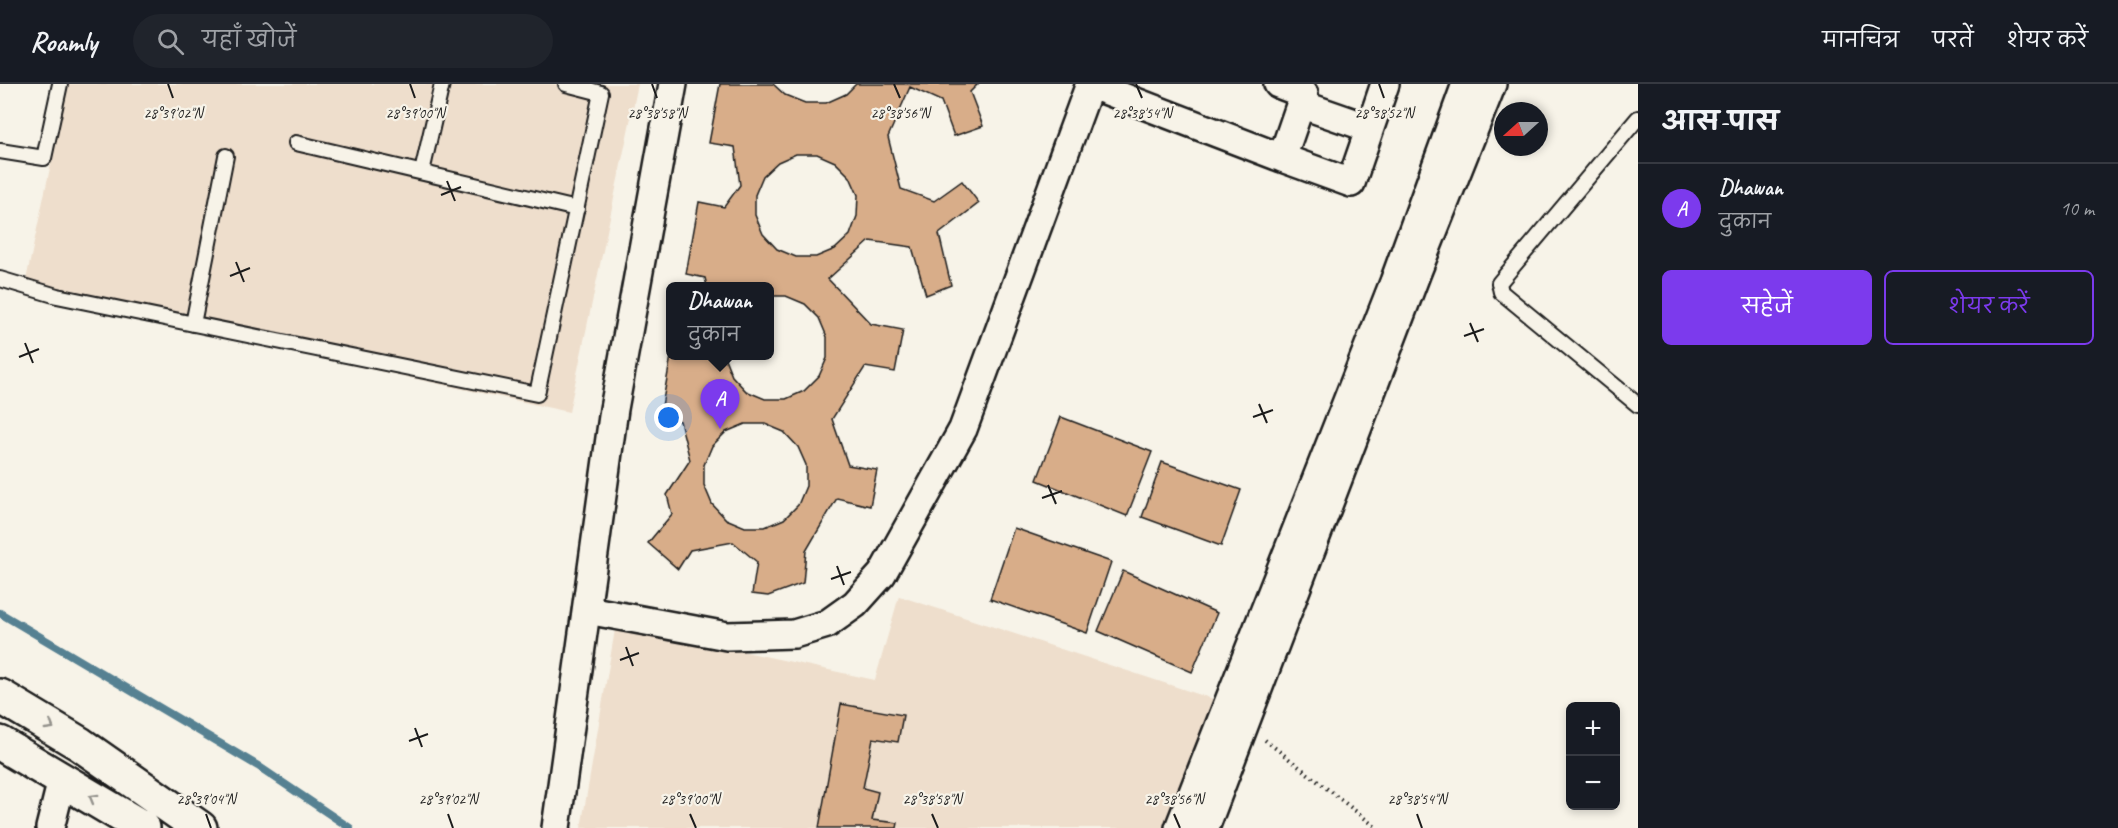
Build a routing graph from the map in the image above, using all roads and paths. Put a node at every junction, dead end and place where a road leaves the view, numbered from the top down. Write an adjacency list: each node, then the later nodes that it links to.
1 (60, 84): 14 (lane)
2 (442, 84): 17 (lane)
3 (566, 84): 18 (lane)
4 (673, 84): 22 (street)
5 (1090, 84): 16 (street); 22 (street)
6 (1278, 84): 10 (street)
7 (1385, 84): 12 (street)
8 (1466, 84): 31 (street)
9 (1492, 84): 24 (street)
10 (1300, 104): 12 (street); 16 (street)
11 (1638, 118): 21 (lane)
12 (1368, 129): 16 (street)
13 (296, 143): 17 (lane)
14 (0, 151)
15 (226, 156): 20 (lane)
16 (1282, 158)
17 (422, 172): 18 (lane)
18 (577, 209): 20 (lane)
19 (0, 279): 20 (lane)
20 (194, 324)
21 (1638, 405)
22 (587, 610): 30 (street)
23 (0, 696): 29 (main road, one-way to 29)
24 (1246, 724): 32 (street); 33 (path)
25 (0, 743): 26 (main road)
26 (62, 780): 27 (street); 28 (main road, one-way to 26)
27 (50, 828)
28 (143, 828)
29 (200, 828)
30 (556, 828)
31 (1179, 828)
32 (1205, 828)
33 (1377, 828)

